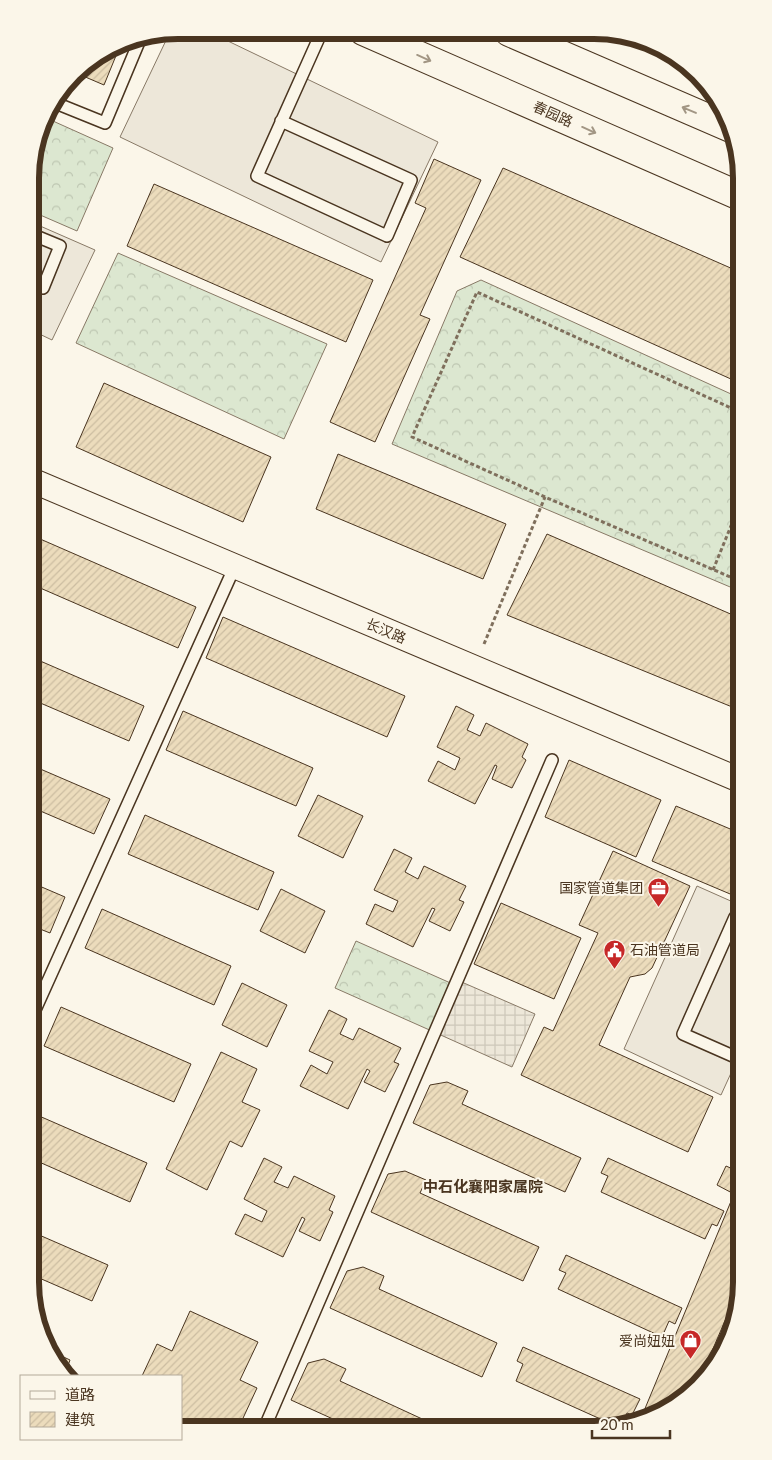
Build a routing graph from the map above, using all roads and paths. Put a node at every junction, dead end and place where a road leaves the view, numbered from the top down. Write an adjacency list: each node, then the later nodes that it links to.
1 (318, 39): 6 (lane)
2 (381, 39): 8 (main road, 春园路, one-way to 8)
3 (525, 39): 7 (main road, one-way to 3)
4 (138, 44): 5 (lane)
5 (59, 105)
6 (281, 121): 6 (lane)
7 (722, 124)
8 (733, 193)
9 (39, 237): 10 (lane)
10 (39, 287)
11 (733, 408): 13 (path)
12 (39, 483): 15 (street, 长汉路)
13 (545, 497): 16 (path); 18 (path)
14 (733, 520): 16 (path)
15 (235, 566): 20 (street, 长汉路); 22 (lane)
16 (713, 570): 17 (path)
17 (733, 578)
18 (484, 643)
19 (552, 760): 24 (lane)
20 (733, 777)
21 (733, 922): 23 (lane)
22 (39, 1001)
23 (733, 1056)
24 (267, 1421)

